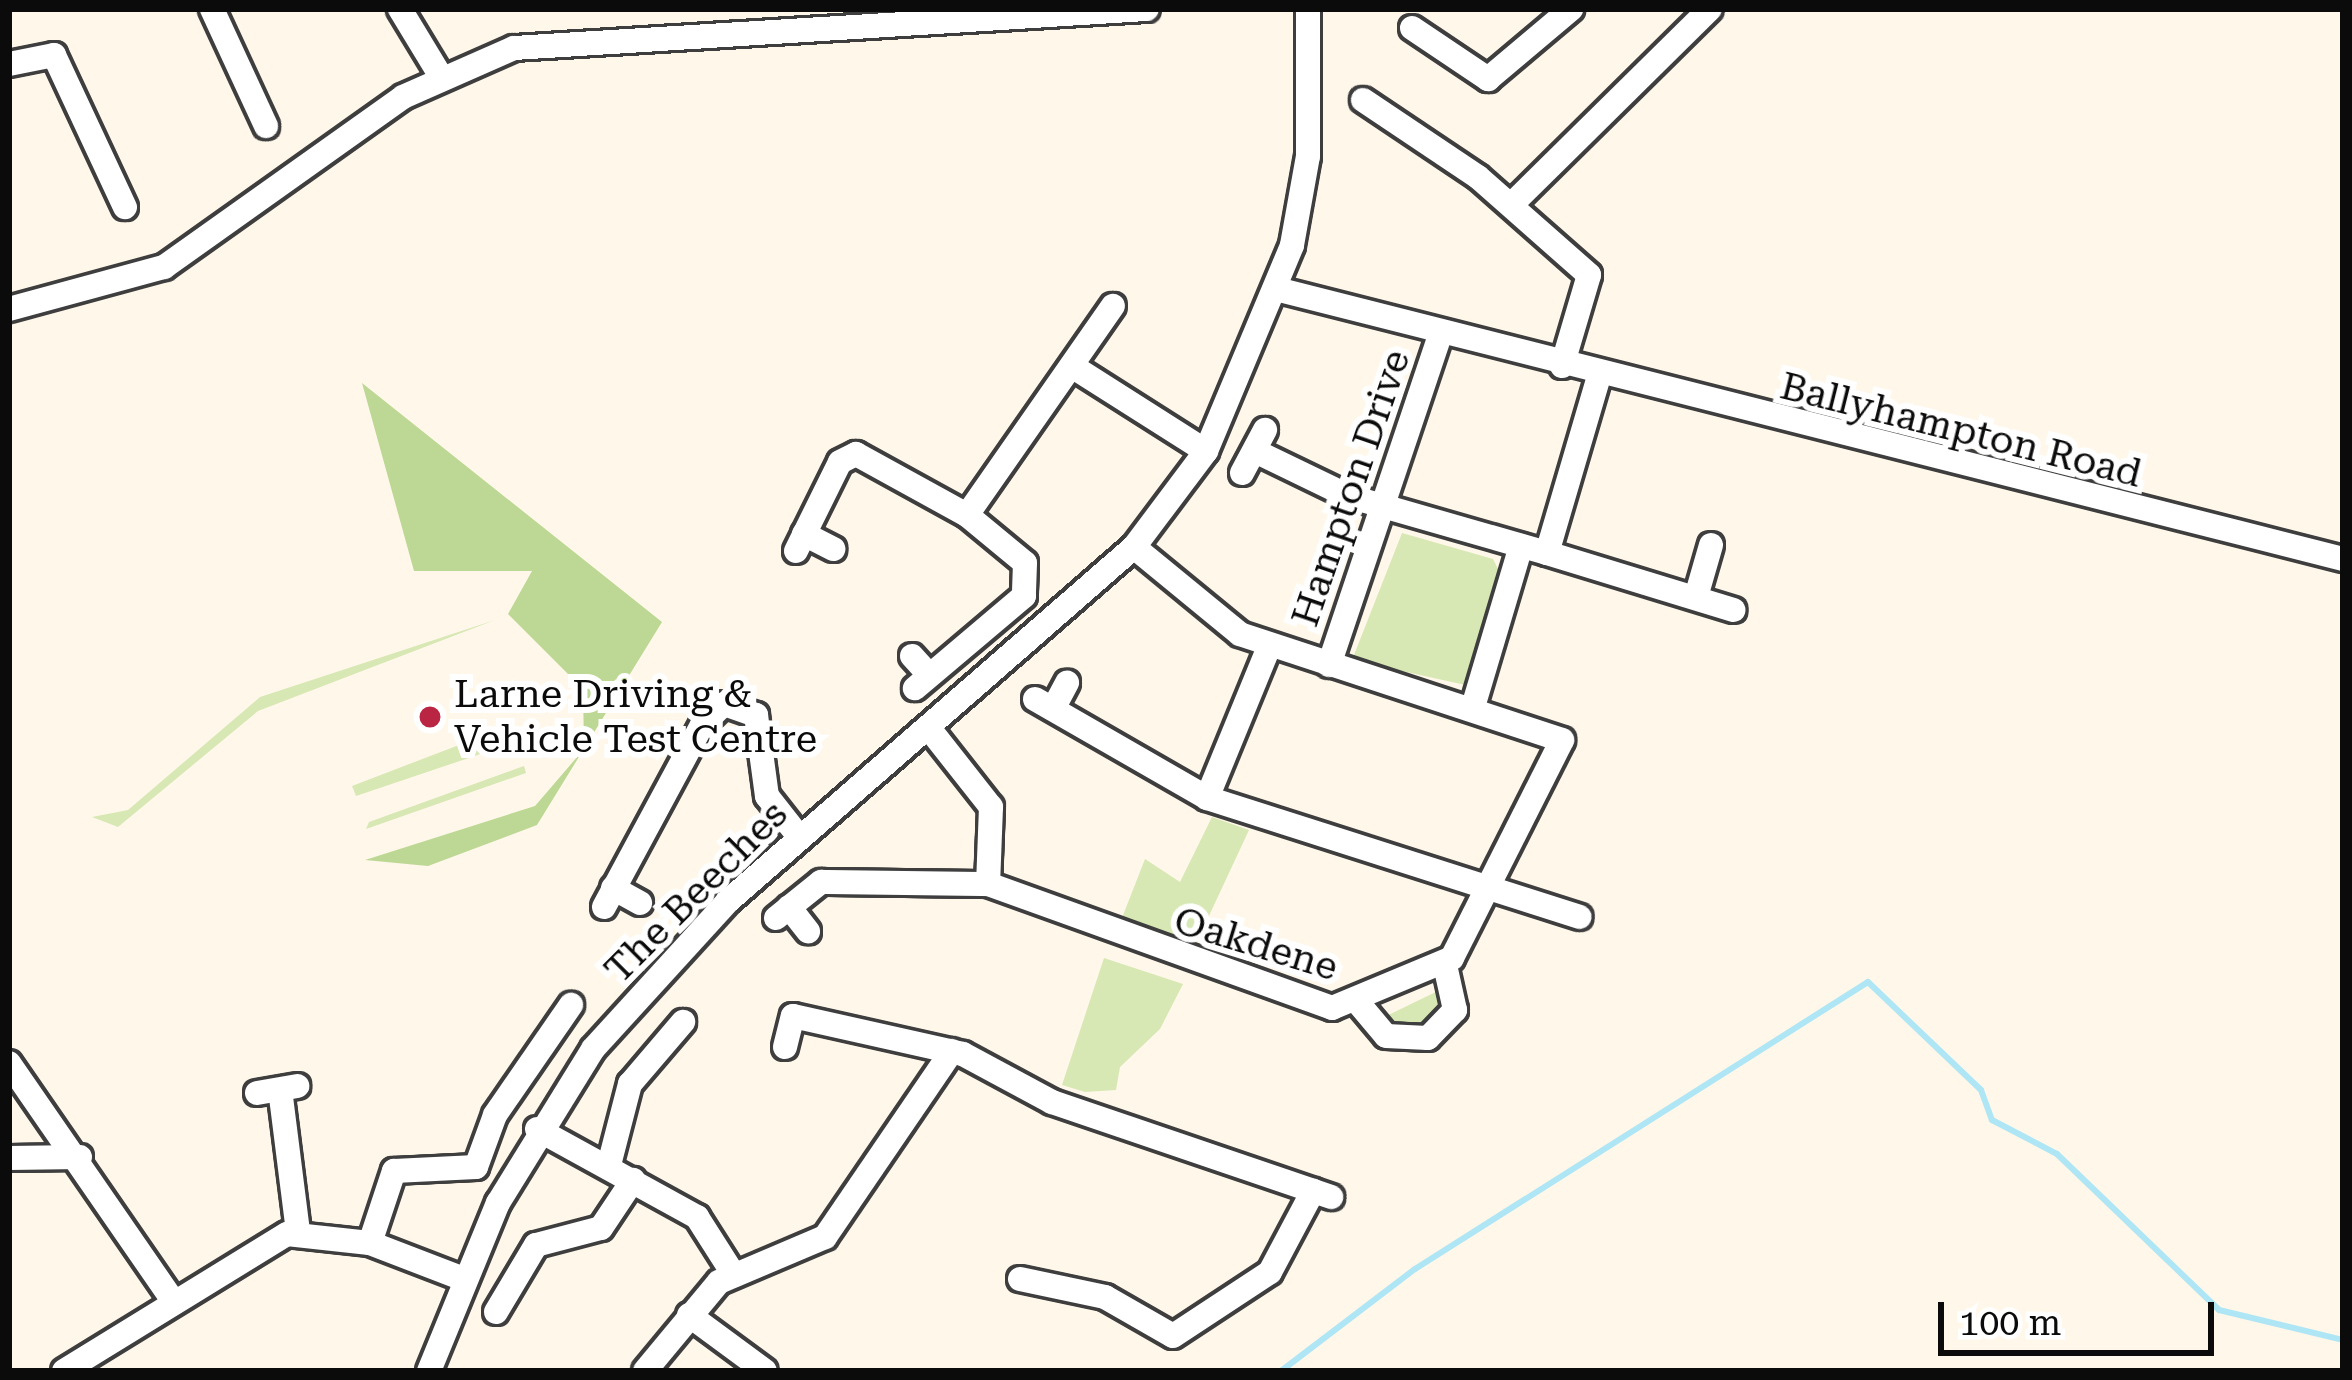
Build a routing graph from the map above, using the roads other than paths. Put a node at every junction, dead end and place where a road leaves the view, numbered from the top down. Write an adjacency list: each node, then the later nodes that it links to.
1 (212, 9): 11 (street)
2 (400, 9): 9 (street)
3 (1147, 9): 9 (street)
4 (1308, 9): 14 (street, The Beeches)
5 (1570, 9): 7 (street)
6 (1710, 9): 12 (street)
7 (1429, 31)
8 (9, 64): 13 (street)
9 (440, 75): 16 (street)
10 (1363, 100): 12 (street)
11 (266, 126)
12 (1511, 206): 18 (street)
13 (125, 207)
14 (1280, 290): 17 (street, Ballyhampton Road); 21 (street, The Beeches)
15 (1113, 306): 19 (street)
16 (9, 309)
17 (1440, 334): 18 (street, Ballyhampton Road); 23 (street, Hampton Drive)
18 (1562, 366): 20 (street, Ballyhampton Road)
19 (1075, 368): 21 (street); 24 (street)
20 (1599, 376): 29 (street); 30 (street, Ballyhampton Road)
21 (1206, 451): 27 (street, The Beeches)
22 (1254, 452): 23 (street)
23 (1386, 508): 26 (street); 34 (street, Hampton Drive)
24 (967, 515): 28 (street); 35 (street)
25 (1712, 545): 31 (street)
26 (1521, 546): 29 (street); 37 (street)
27 (1134, 547): 33 (street); 38 (street, The Beeches)
28 (833, 549)
29 (1547, 553): 31 (street)
30 (2343, 559)
31 (1696, 597): 32 (street)
32 (1733, 610)
33 (1269, 647): 34 (street); 39 (street)
34 (1329, 664): 37 (street)
35 (919, 673)
36 (1066, 683): 39 (street)
37 (1473, 707): 42 (street)
38 (928, 727): 40 (street, The Beeches); 41 (street)
39 (1207, 799): 42 (street)
40 (800, 838): 43 (street); 54 (street, The Beeches)
41 (988, 884): 45 (street, Oakdene); 48 (street, Oakdene)
42 (1491, 890): 44 (street); 46 (street)
43 (640, 903)
44 (1579, 917)
45 (808, 931)
46 (1444, 964): 48 (street, Oakdene); 48 (street)
47 (571, 1005): 60 (street)
48 (1360, 1005)
49 (683, 1022): 57 (street, The Beeches)
50 (784, 1047): 51 (street)
51 (952, 1051): 61 (street); 62 (street)
52 (12, 1068): 55 (street)
53 (278, 1092): 59 (street)
54 (537, 1129): 57 (street); 63 (street, The Beeches)
55 (80, 1157): 56 (street); 64 (street)
56 (9, 1158)
57 (609, 1165): 58 (street)
58 (633, 1180): 61 (street); 65 (street)
59 (298, 1232): 60 (street); 64 (street)
60 (370, 1244): 63 (street)
61 (734, 1275): 66 (street)
62 (1020, 1279)
63 (464, 1280): 68 (street, The Beeches)
64 (172, 1299): 67 (street)
65 (530, 1308)
66 (689, 1316): 69 (street); 70 (street)
67 (64, 1371)
68 (429, 1371)
69 (645, 1371)
70 (765, 1371)

